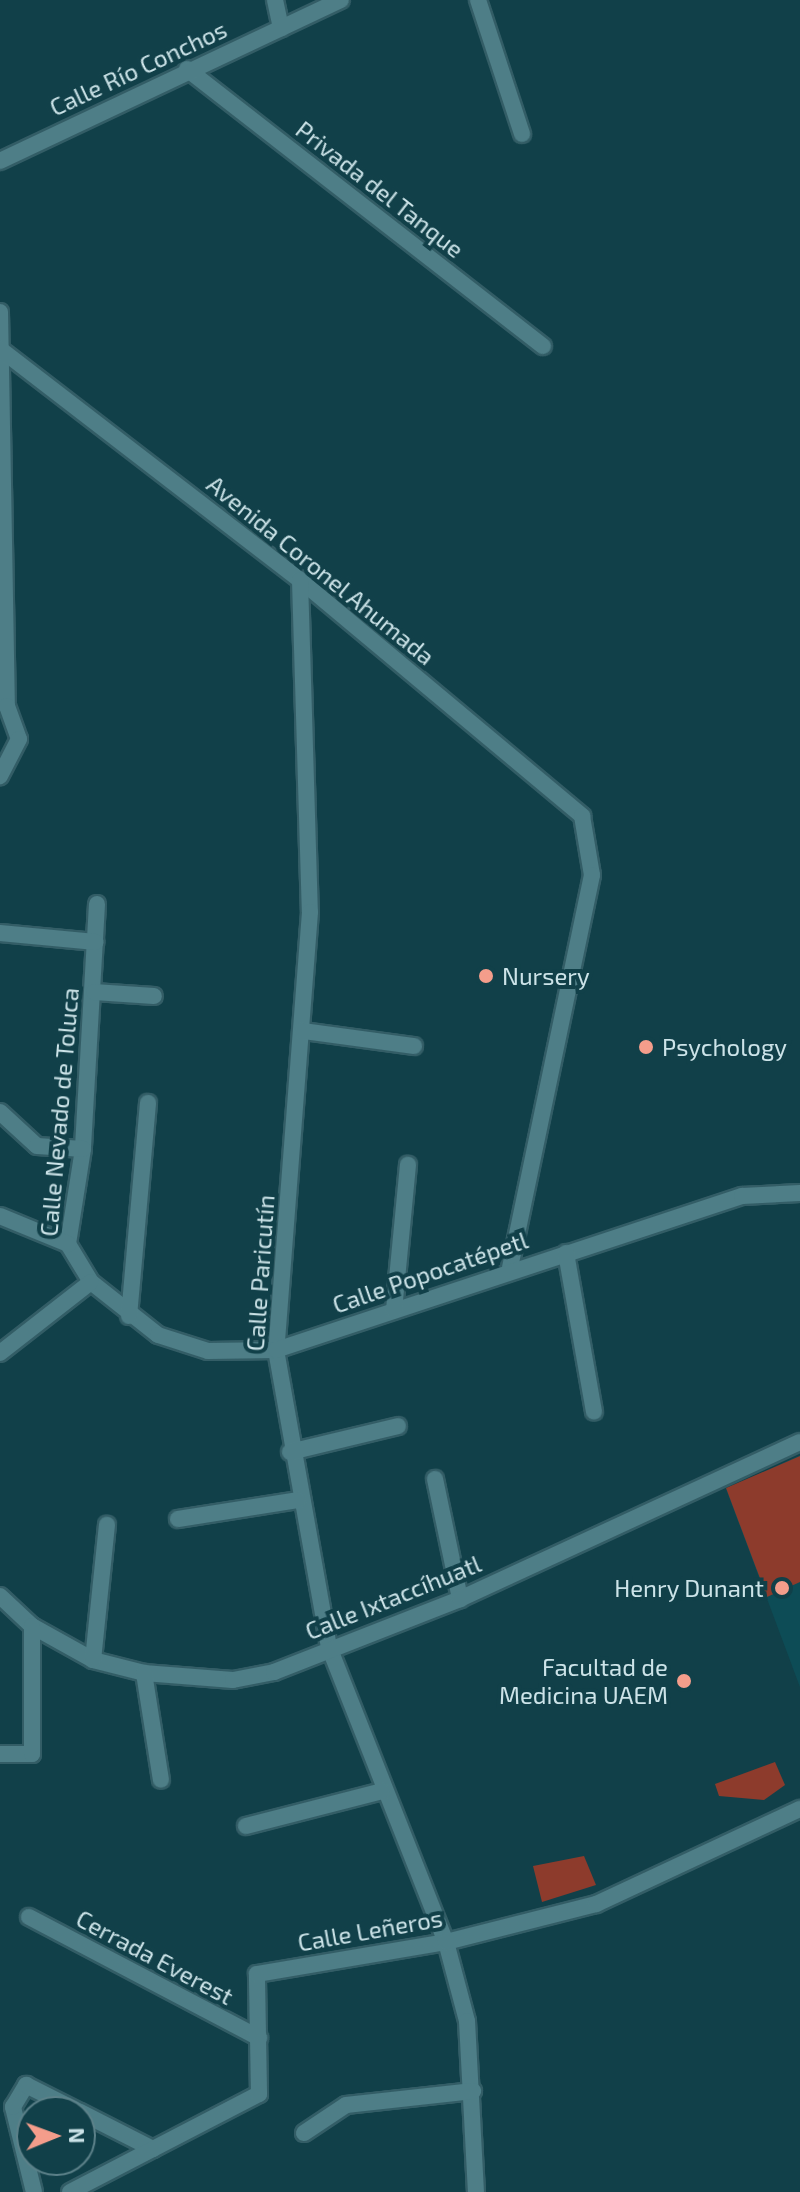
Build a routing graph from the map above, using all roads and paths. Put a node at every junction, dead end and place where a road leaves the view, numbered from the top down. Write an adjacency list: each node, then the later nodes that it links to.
1 (275, 0): 4 (street)
2 (341, 0): 4 (street, Calle Río Conchos)
3 (478, 0): 6 (street)
4 (281, 28): 5 (street, Calle Río Conchos)
5 (187, 69): 7 (street, Calle Río Conchos); 9 (street, Privada del Tanque)
6 (522, 134)
7 (0, 161)
8 (0, 312): 10 (street)
9 (543, 346)
10 (1, 349): 11 (street); 12 (street, Avenida Coronel Ahumada)
11 (1, 413): 13 (street)
12 (300, 580): 19 (street, Calle Paricutín); 29 (street, Avenida Coronel Ahumada)
13 (0, 776)
14 (97, 904): 16 (street, Calle Nevado de Toluca)
15 (0, 933): 16 (street)
16 (96, 942): 17 (street, Calle Nevado de Toluca)
17 (94, 992): 18 (street); 23 (street, Calle Nevado de Toluca)
18 (154, 996)
19 (303, 1031): 20 (street); 33 (street, Calle Paricutín)
20 (414, 1046)
21 (148, 1103): 32 (street)
22 (0, 1112): 23 (street)
23 (83, 1149): 27 (street, Calle Nevado de Toluca)
24 (408, 1165): 31 (street)
25 (800, 1193): 28 (street, Calle Popocatépetl)
26 (0, 1216): 27 (street)
27 (68, 1244): 30 (street, Calle Nevado de Toluca)
28 (566, 1253): 29 (street, Calle Popocatépetl); 35 (street)
29 (510, 1268): 31 (street, Calle Popocatépetl)
30 (91, 1282): 32 (street, Calle Popocatépetl); 34 (street)
31 (394, 1310): 33 (street, Calle Popocatépetl)
32 (129, 1316): 33 (street, Calle Popocatépetl)
33 (276, 1350): 38 (street, Calle Paricutín)
34 (0, 1353)
35 (594, 1412)
36 (398, 1426): 38 (street)
37 (800, 1442): 44 (street, Calle Ixtaccíhuatl)
38 (290, 1452): 40 (street, Calle Paricutín)
39 (435, 1479): 44 (street)
40 (298, 1500): 41 (street); 46 (street, Calle Paricutín)
41 (178, 1519)
42 (107, 1525): 47 (street)
43 (0, 1596): 45 (street, Calle Ixtaccíhuatl)
44 (460, 1599): 46 (street, Calle Ixtaccíhuatl)
45 (32, 1626): 47 (street, Calle Ixtaccíhuatl); 49 (street)
46 (329, 1647): 48 (street, Calle Ixtaccíhuatl); 51 (street, Calle Paricutín)
47 (93, 1660): 48 (street, Calle Ixtaccíhuatl)
48 (144, 1673): 50 (street)
49 (0, 1754)
50 (161, 1780)
51 (382, 1791): 53 (street); 55 (street, Calle Paricutín)
52 (800, 1809): 55 (street, Calle Leñeros)
53 (246, 1826)
54 (29, 1917): 56 (street, Cerrada Everest)
55 (446, 1942): 56 (street, Calle Leñeros); 57 (street, Calle Paricutín)
56 (259, 2038): 62 (street, Calle Leñeros)
57 (473, 2091): 61 (street); 64 (street, Calle Paricutín)
58 (20, 2096): 59 (street)
59 (48, 2096)
60 (96, 2120): 62 (street)
61 (304, 2133)
62 (153, 2149): 63 (street, Calle Leñeros)
63 (70, 2192)
64 (476, 2192)

